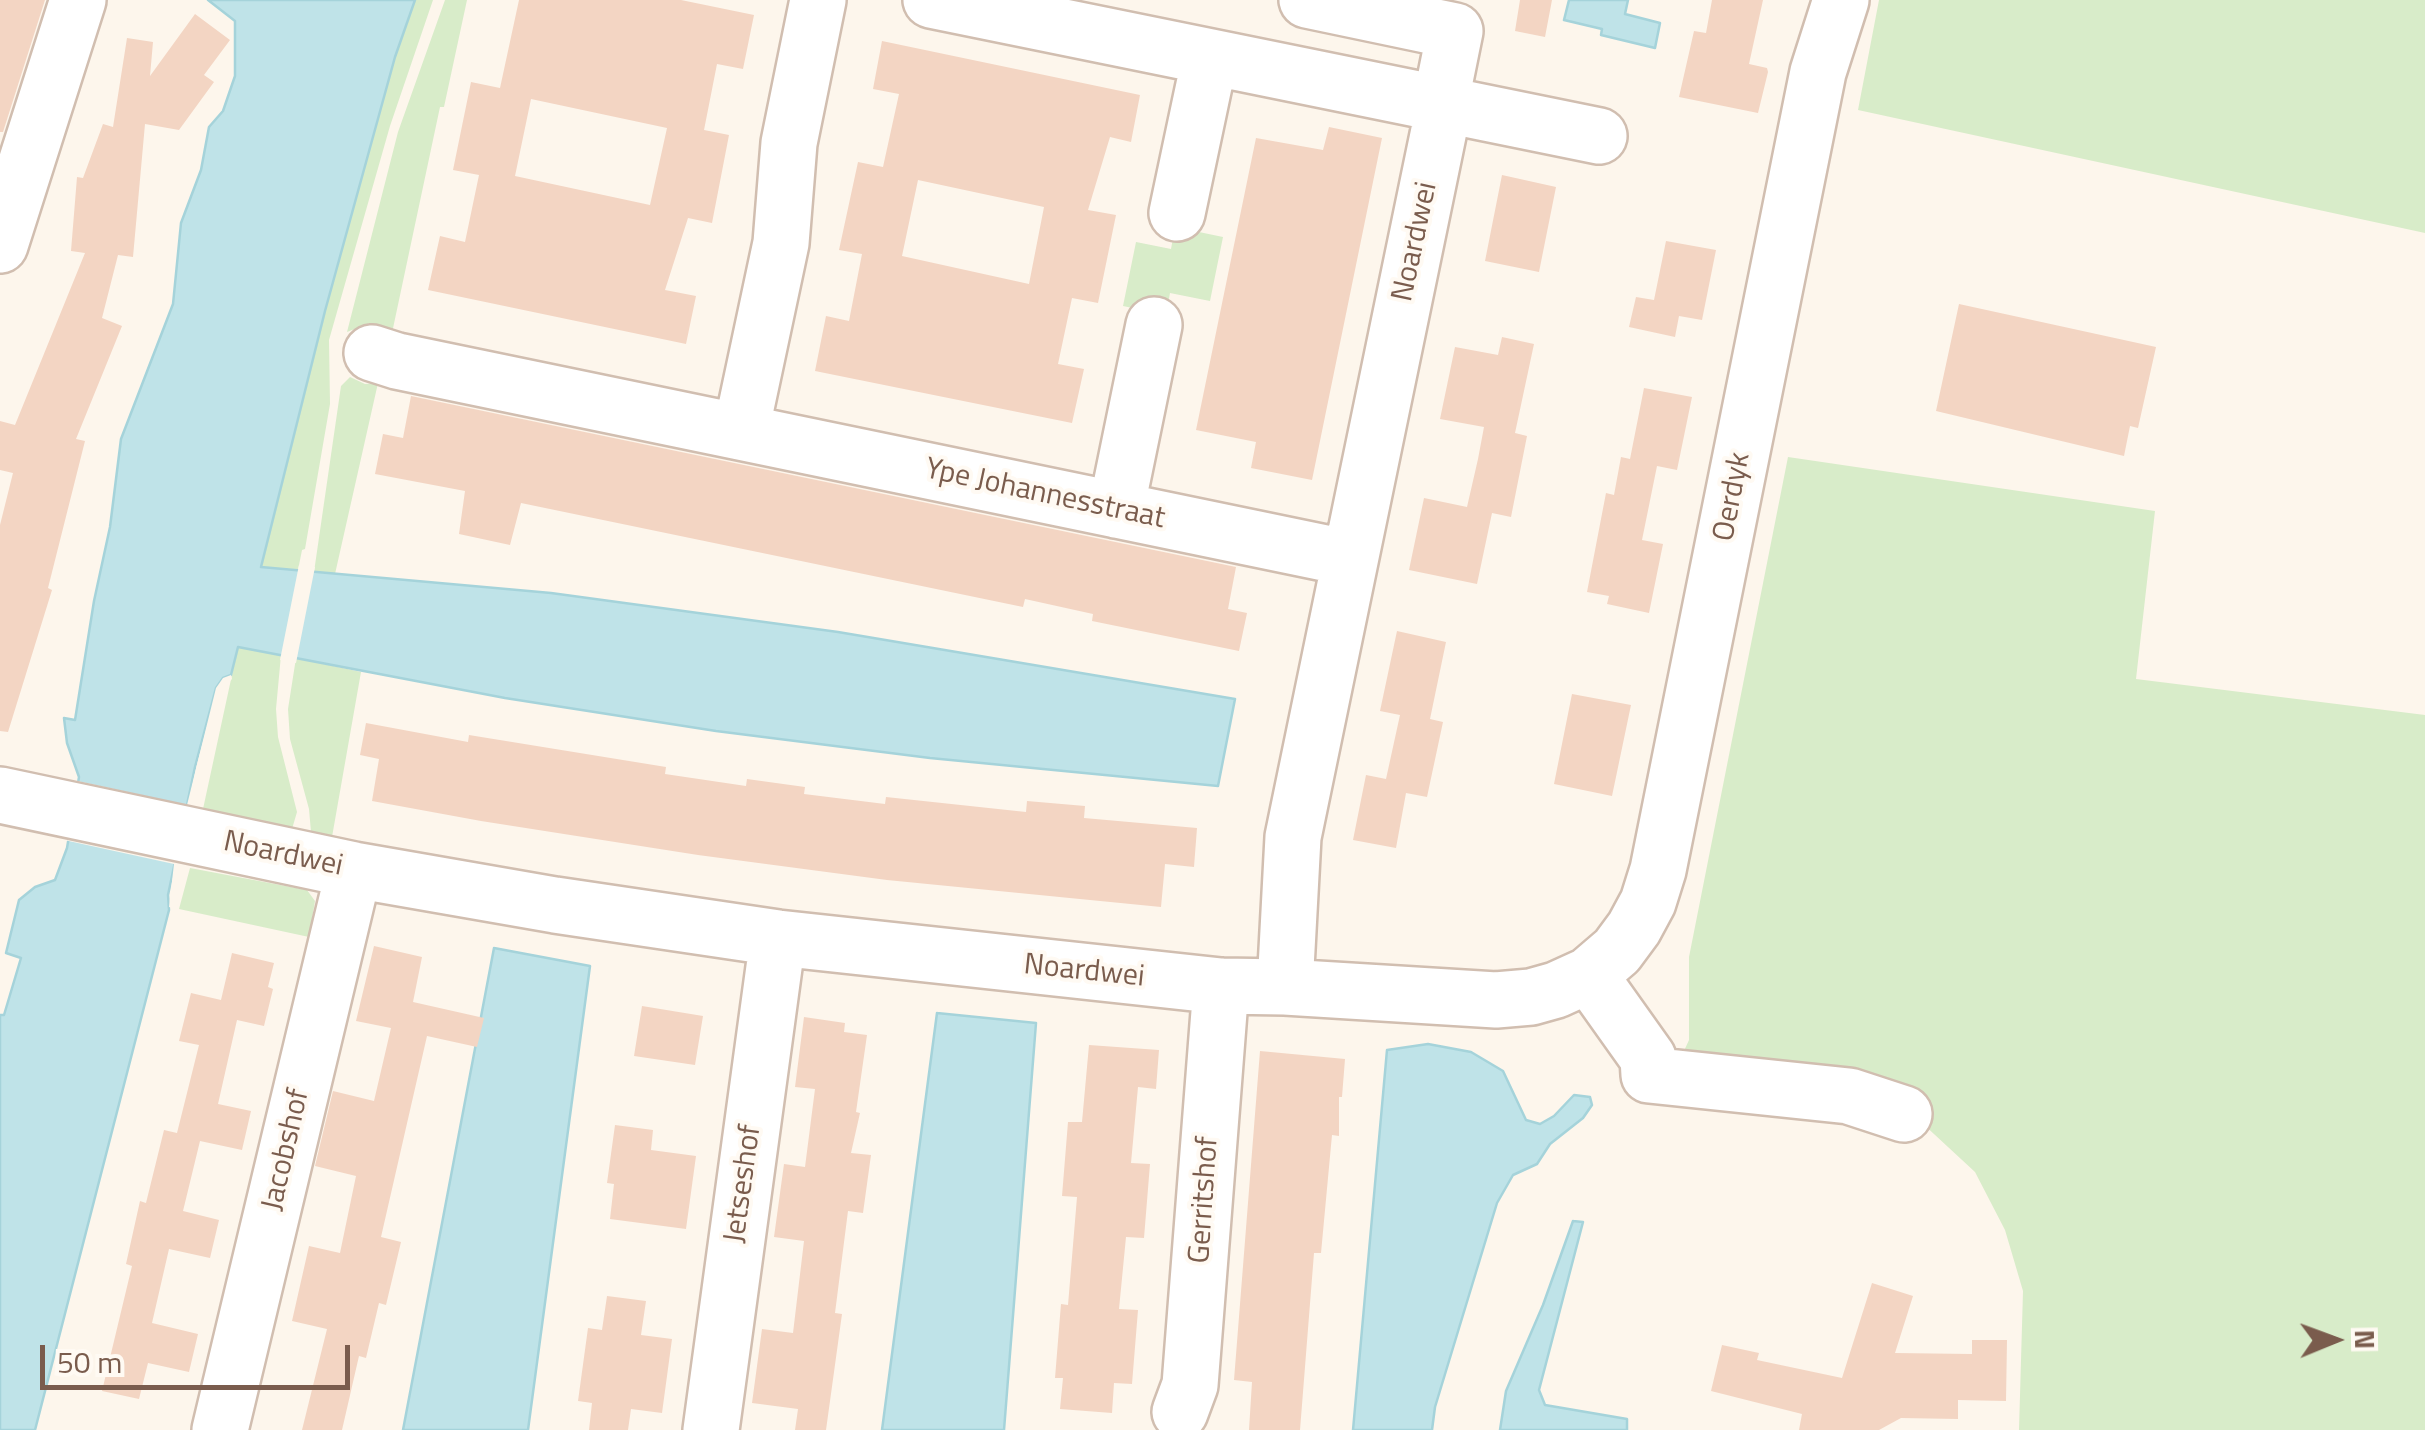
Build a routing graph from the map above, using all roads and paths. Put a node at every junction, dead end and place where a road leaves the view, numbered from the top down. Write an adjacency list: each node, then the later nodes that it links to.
1 (78, 0): 10 (street)
2 (818, 0): 13 (street)
3 (932, 0): 6 (street)
4 (1307, 0): 7 (street)
5 (1841, 0): 19 (street, Oerdyk)
6 (1210, 57): 7 (street); 9 (street)
7 (1442, 105): 8 (street); 15 (street, Noardwei)
8 (1599, 136)
9 (1177, 213)
10 (0, 246)
11 (1154, 326): 14 (street)
12 (372, 353): 13 (street, Ype Johannesstraat)
13 (740, 431): 14 (street, Ype Johannesstraat)
14 (1116, 510): 15 (street, Ype Johannesstraat)
15 (1349, 558): 21 (street, Noardwei)
16 (19, 799): 17 (street, Noardwei)
17 (354, 870): 18 (street, Noardwei); 24 (street, Jacobshof)
18 (778, 938): 20 (street, Noardwei); 25 (street, Jetseshof)
19 (1589, 975): 21 (street, Oerdyk); 22 (street)
20 (1221, 986): 21 (street, Noardwei); 23 (street, Gerritshof)
21 (1285, 987)
22 (1904, 1114)
23 (1180, 1412)
24 (220, 1430)
25 (711, 1430)

